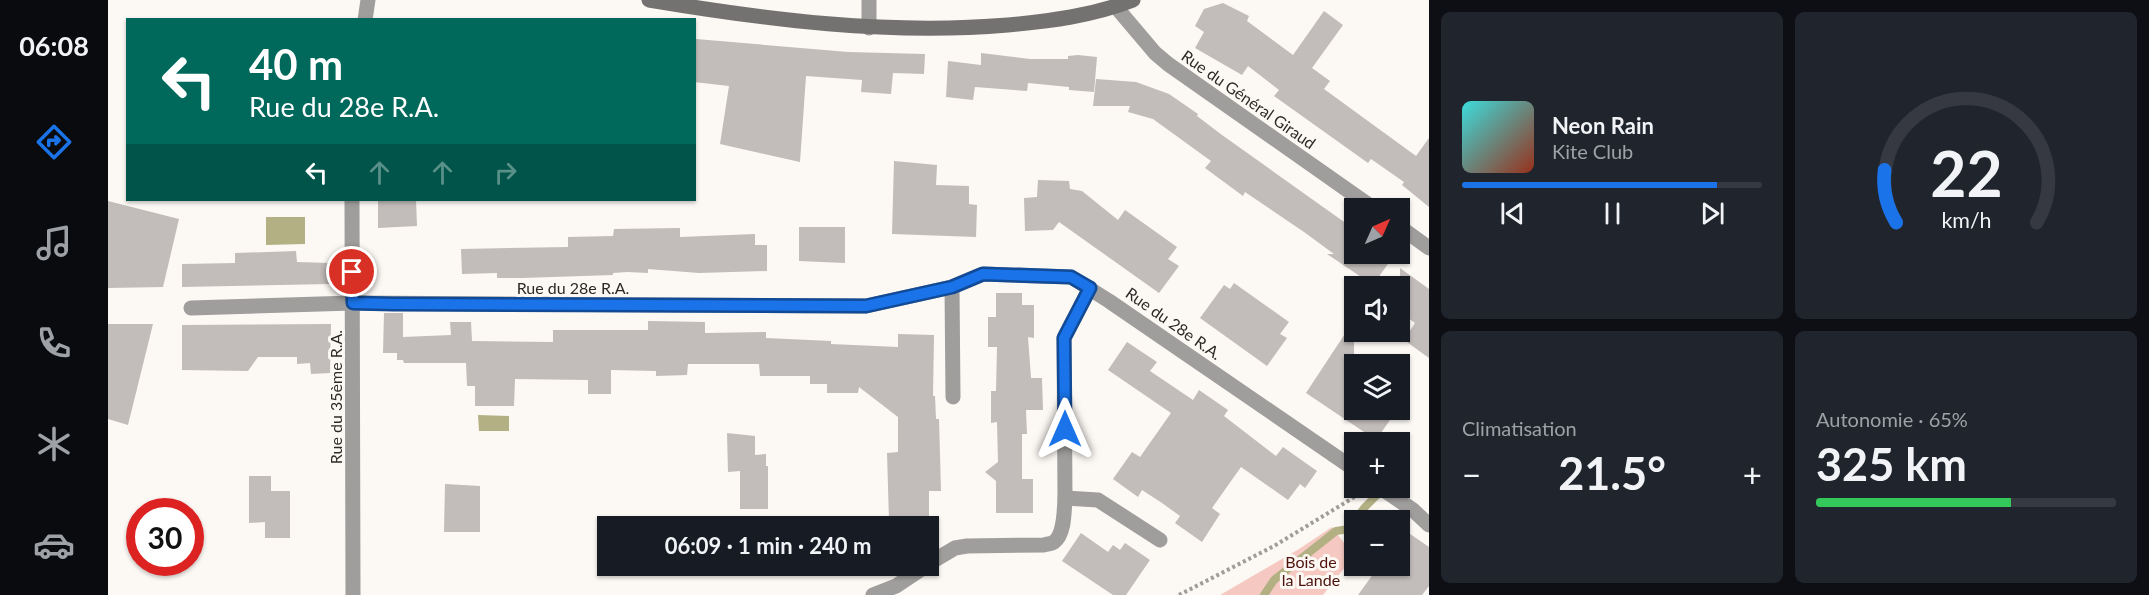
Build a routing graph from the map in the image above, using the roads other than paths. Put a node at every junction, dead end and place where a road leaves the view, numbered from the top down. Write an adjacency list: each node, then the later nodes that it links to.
1 (368, 0): 6 (street)
2 (649, 0): 7 (main road)
3 (869, 0): 7 (street)
4 (1132, 0): 5 (main road)
5 (1116, 7): 7 (main road); 8 (street, Rue du Général Giraud)
6 (365, 18)
7 (869, 28)
8 (1359, 198)
9 (352, 201): 14 (street, Rue du 35ème R.A.)
10 (1410, 234): 11 (street)
11 (1429, 248)
12 (952, 287): 13 (street, Rue du 28e R.A.); 14 (street, Rue du 28e R.A.); 16 (street)
13 (1090, 288): 17 (street, Rue du 28e R.A.); 18 (street)
14 (353, 303): 15 (street, Rue du 28e R.A.); 24 (street, Rue du 35ème R.A.)
15 (191, 308)
16 (953, 397)
17 (1344, 462)
18 (1065, 498): 21 (street); 22 (street)
19 (1396, 498): 20 (street)
20 (1429, 525)
21 (1160, 540)
22 (939, 558)
23 (911, 576): 25 (street)
24 (353, 595)
25 (873, 595)

